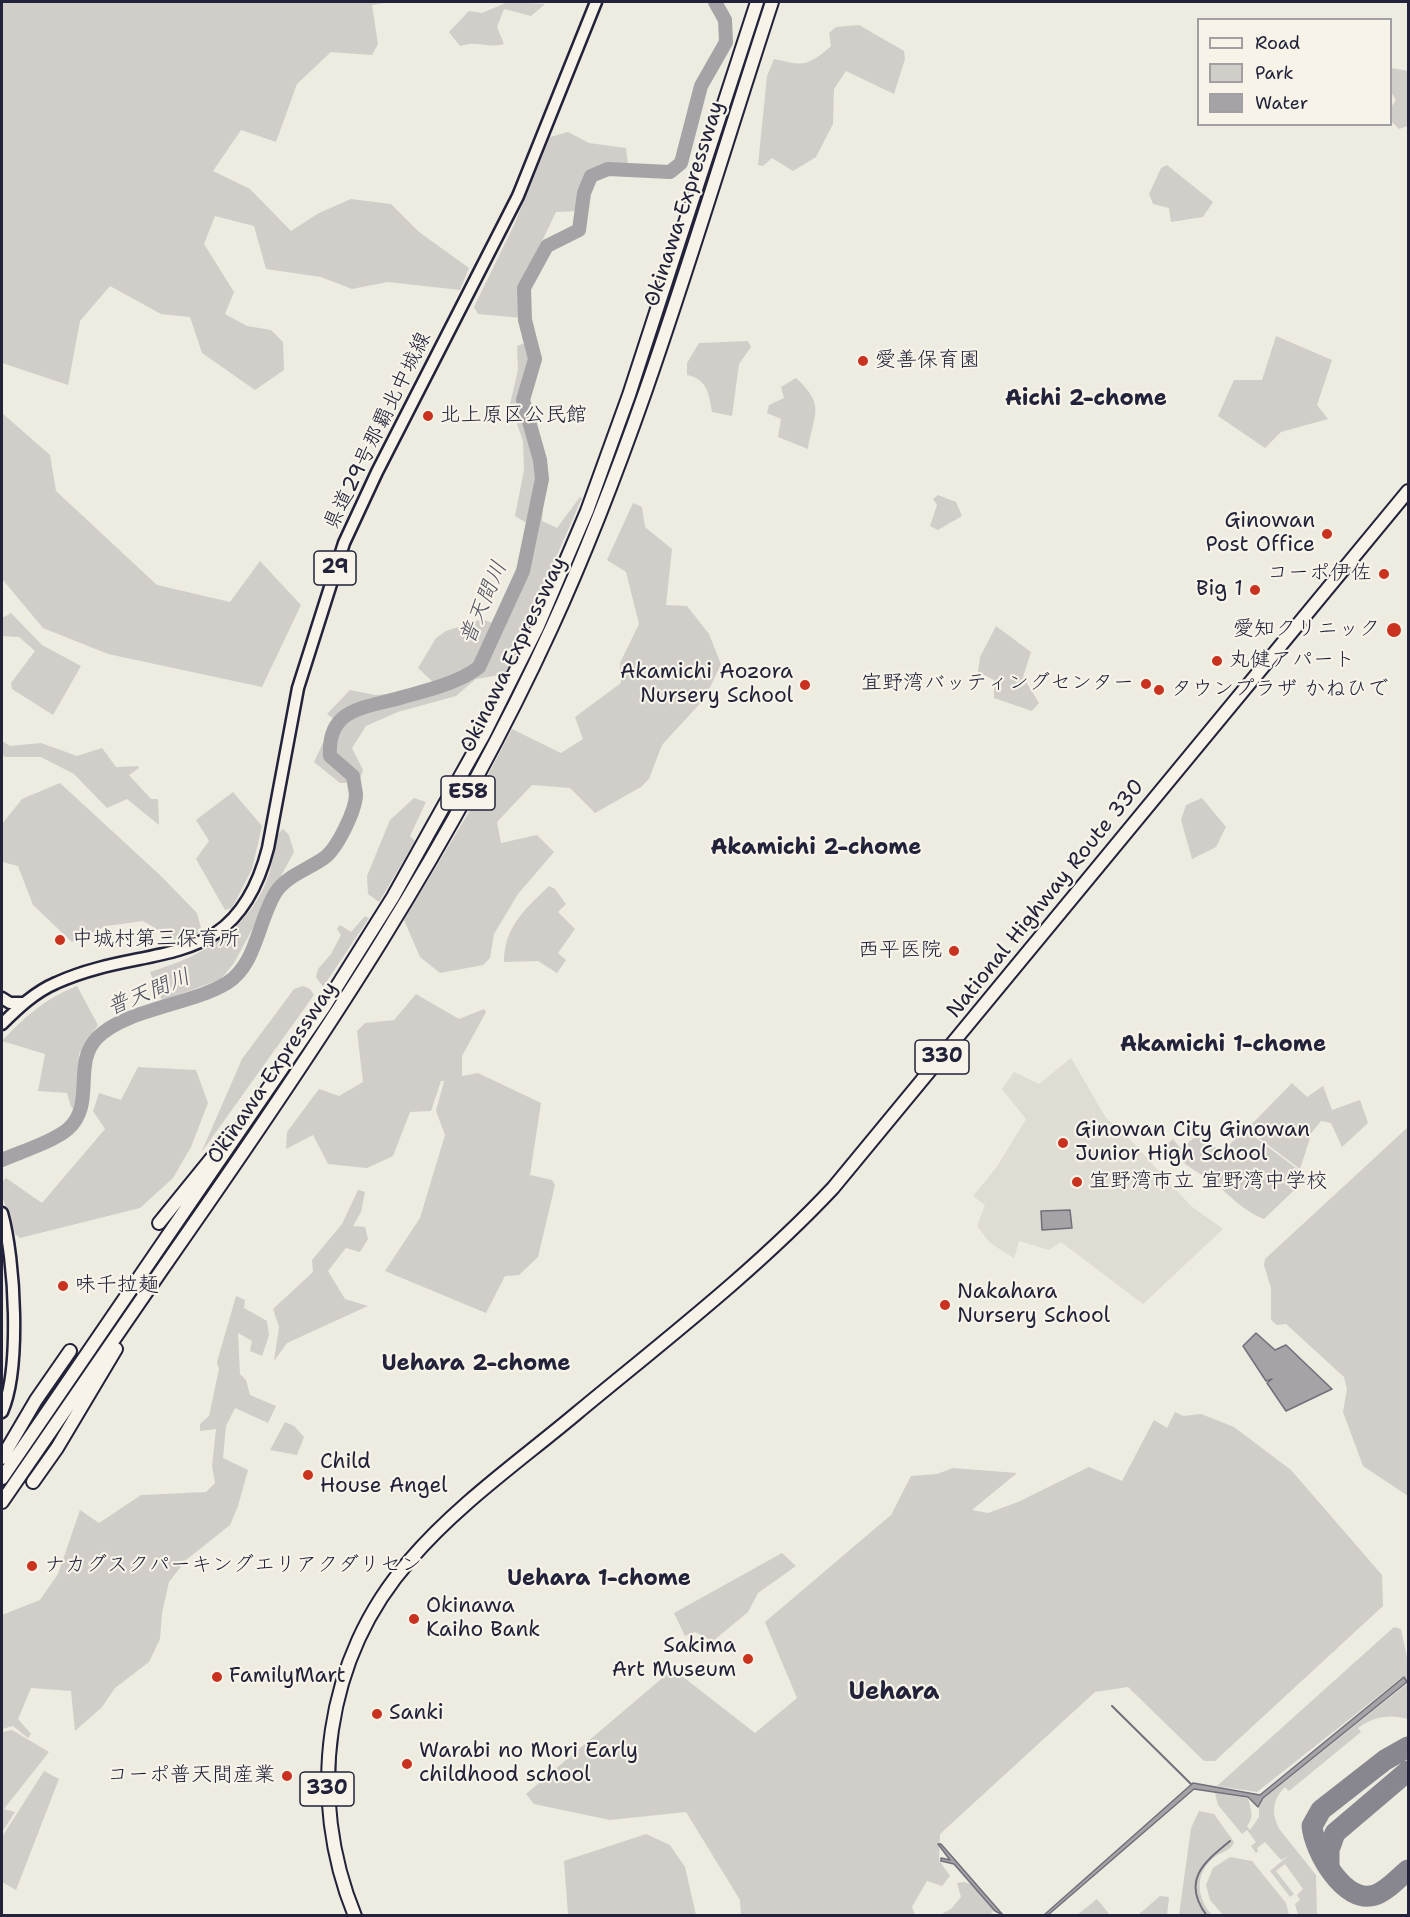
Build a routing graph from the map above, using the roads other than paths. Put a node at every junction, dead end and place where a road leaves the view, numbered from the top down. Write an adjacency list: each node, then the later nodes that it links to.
1 (596, 2): 6 (main road, 県道29号那覇北中城線 / 29)
2 (757, 2): 8 (highway, Okinawa Expressway / E58)
3 (772, 2): 11 (highway, Okinawa Expressway / E58)
4 (1408, 490): 18 (highway, National Highway Route 330 / 330)
5 (2, 998): 6 (main road)
6 (24, 1003): 7 (main road, 県道29号那覇北中城線 / 29)
7 (2, 1024)
8 (249, 1121): 10 (highway); 15 (highway, Okinawa Expressway / E58)
9 (2, 1213): 13 (main road)
10 (159, 1223)
11 (127, 1321): 16 (highway); 17 (highway, Okinawa Expressway / E58)
12 (70, 1351): 14 (highway)
13 (2, 1412)
14 (2, 1458)
15 (2, 1478)
16 (33, 1482)
17 (2, 1502)
18 (355, 1916)

